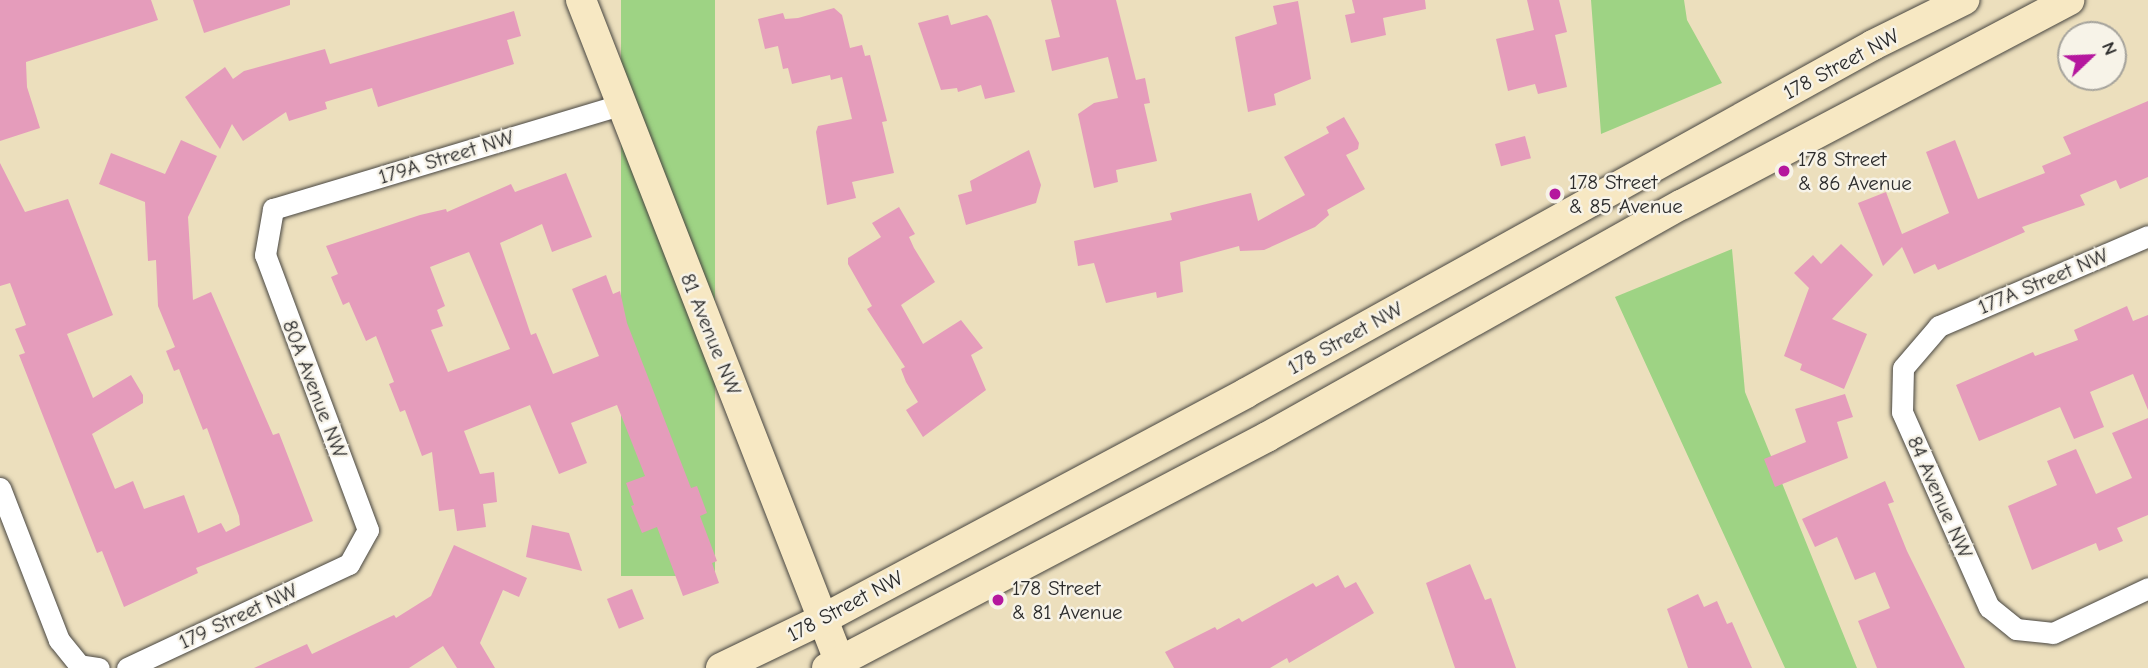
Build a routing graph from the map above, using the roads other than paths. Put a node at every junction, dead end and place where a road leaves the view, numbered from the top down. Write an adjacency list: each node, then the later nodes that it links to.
1 (581, 0): 4 (main road, 81 Avenue NW)
2 (1964, 0): 11 (main road, 178 Street NW)
3 (2069, 0): 13 (main road)
4 (620, 105): 5 (street, 179A Street NW); 11 (main road, 81 Avenue NW)
5 (273, 209): 9 (street, 80A Avenue NW)
6 (2148, 236): 7 (street, 177A Street NW)
7 (1939, 326): 10 (street, 84 Avenue NW)
8 (0, 488): 12 (street)
9 (349, 564): 14 (street, 179 Street NW)
10 (2148, 588)
11 (823, 619): 13 (main road, 81 Avenue NW); 15 (main road, 178 Street NW)
12 (89, 666)
13 (836, 666)
14 (127, 668)
15 (721, 668)

